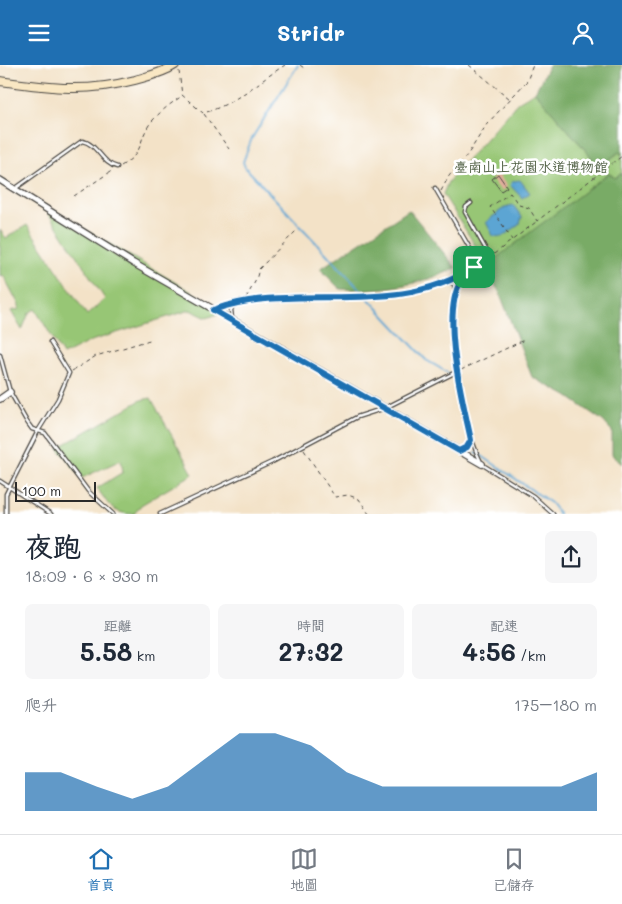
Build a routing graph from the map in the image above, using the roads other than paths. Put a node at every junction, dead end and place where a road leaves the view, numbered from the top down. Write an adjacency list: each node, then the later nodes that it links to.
1 (177, 65): 2 (main road)
2 (0, 81)
3 (117, 167): 6 (lane)
4 (0, 180): 6 (street)
5 (435, 188): 8 (lane)
6 (14, 189): 13 (street)
7 (472, 203): 8 (lane)
8 (479, 264): 9 (lane)
9 (474, 267): 10 (lane); 11 (lane)
10 (447, 281): 11 (lane); 12 (lane)
11 (456, 293): 17 (lane)
12 (235, 303): 13 (lane); 14 (lane)
13 (213, 310): 14 (street)
14 (232, 320): 20 (street)
15 (50, 342): 21 (lane)
16 (0, 355): 18 (lane)
17 (458, 371): 20 (lane); 22 (lane)
18 (10, 393): 19 (street); 21 (lane)
19 (0, 399)
20 (384, 408): 23 (street); 30 (lane)
21 (38, 431): 26 (lane); 29 (lane)
22 (471, 440): 23 (lane); 24 (lane)
23 (459, 451): 24 (street)
24 (482, 464): 31 (lane)
25 (0, 481): 26 (lane)
26 (9, 487): 27 (lane); 28 (lane)
27 (6, 514)
28 (52, 514)
29 (113, 514)
30 (160, 514)
31 (553, 514)

